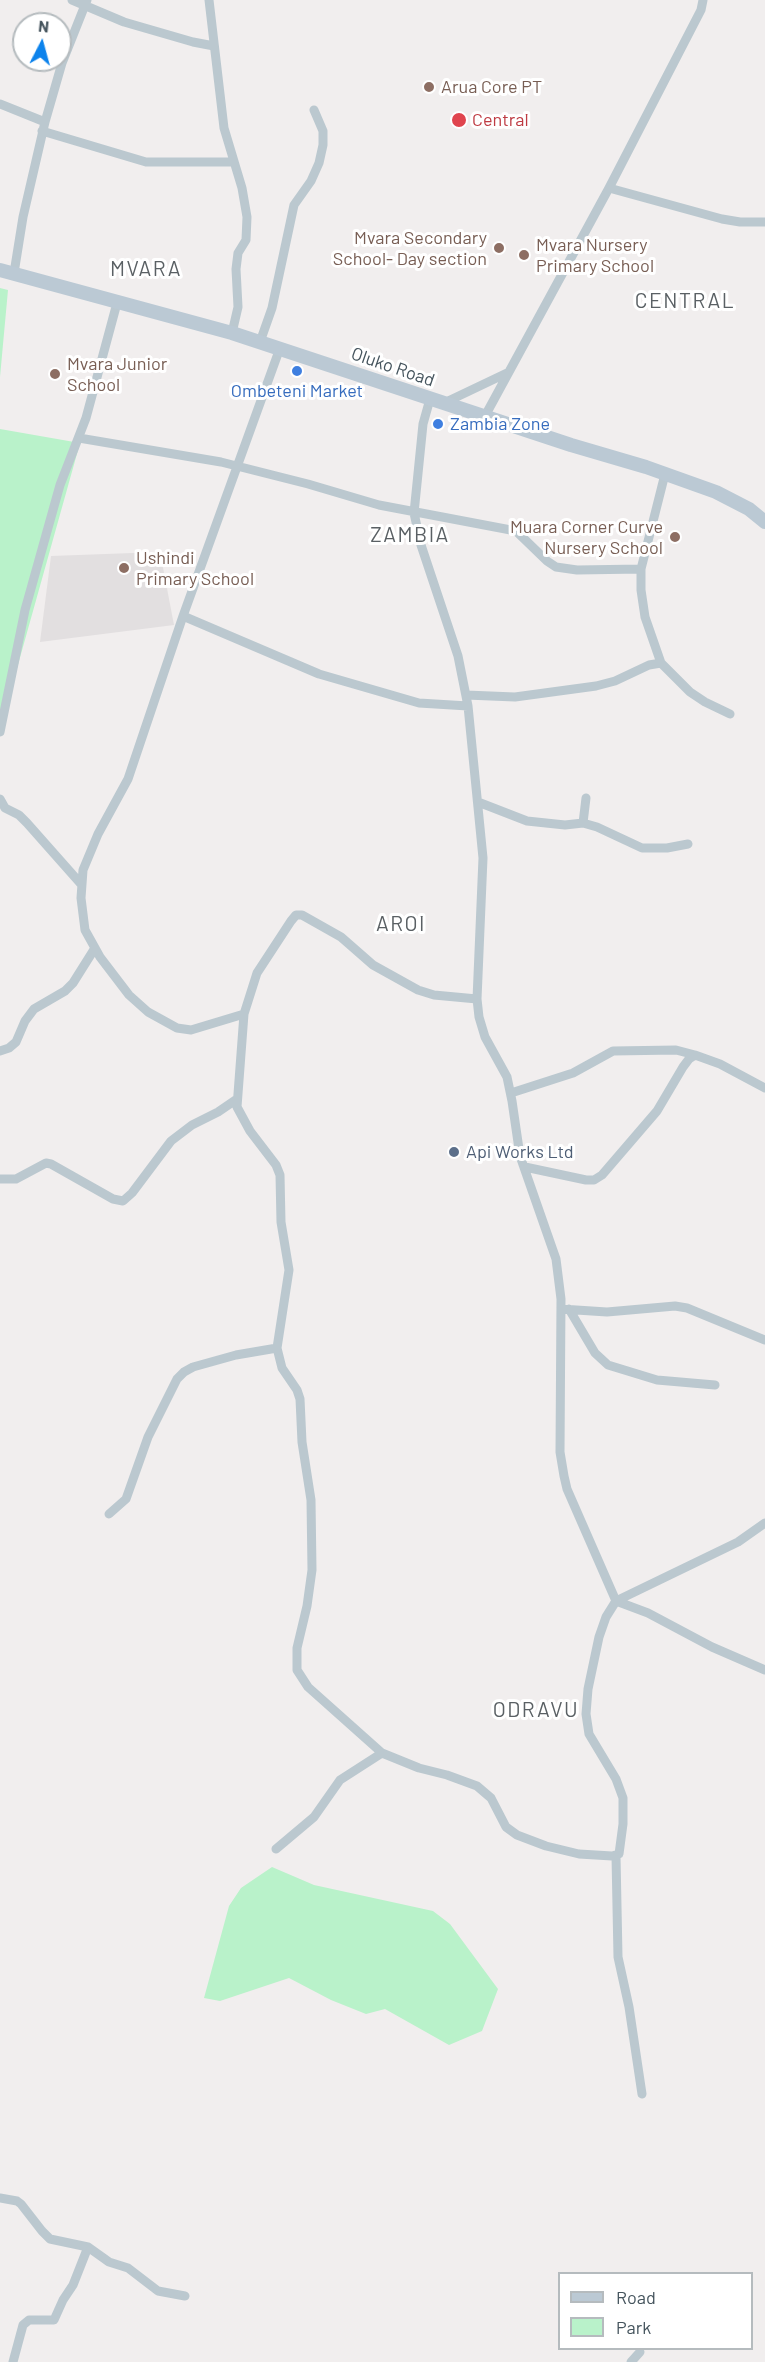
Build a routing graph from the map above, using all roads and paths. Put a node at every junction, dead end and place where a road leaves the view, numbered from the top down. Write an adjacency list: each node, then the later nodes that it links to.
1 (72, 0): 4 (street)
2 (209, 0): 5 (street)
3 (703, 0): 10 (street)
4 (87, 4): 5 (street); 8 (street)
5 (214, 46): 9 (street)
6 (0, 104): 8 (street)
7 (314, 110): 16 (street)
8 (44, 126): 9 (street); 13 (street)
9 (233, 162): 15 (street)
10 (609, 188): 11 (street); 18 (street)
11 (765, 222)
12 (0, 270): 13 (main road, Oluko Road)
13 (14, 273): 14 (main road, Oluko Road)
14 (117, 303): 15 (main road, Oluko Road); 21 (street)
15 (232, 333): 16 (main road, Oluko Road)
16 (260, 342): 17 (main road, Oluko Road)
17 (280, 348): 19 (main road, Oluko Road); 22 (street)
18 (509, 371): 19 (street); 20 (street)
19 (437, 401): 20 (main road, Oluko Road); 24 (street)
20 (485, 417): 23 (main road, Oluko Road)
21 (80, 438): 22 (street); 32 (street)
22 (236, 466): 24 (street); 27 (street)
23 (664, 474): 25 (main road, Oluko Road); 26 (street)
24 (414, 513): 26 (street); 29 (street)
25 (765, 522)
26 (641, 569): 28 (street)
27 (183, 616): 30 (street); 38 (street)
28 (661, 663): 29 (street); 31 (street)
29 (466, 695): 30 (street)
30 (468, 706): 35 (street)
31 (730, 714)
32 (0, 732)
33 (586, 798): 36 (street)
34 (0, 799): 38 (street)
35 (478, 802): 36 (street); 40 (street)
36 (583, 823): 37 (street)
37 (688, 844)
38 (81, 884): 39 (street)
39 (95, 948): 41 (street); 42 (street)
40 (477, 999): 41 (street); 45 (street)
41 (244, 1014): 46 (street)
42 (0, 1051)
43 (695, 1055): 44 (street); 45 (street); 47 (street)
44 (765, 1088)
45 (511, 1093): 47 (street)
46 (237, 1100): 48 (street); 51 (street)
47 (525, 1167): 49 (street)
48 (0, 1179)
49 (565, 1309): 50 (street); 52 (street); 55 (street)
50 (765, 1340)
51 (277, 1348): 53 (street); 57 (street)
52 (715, 1384)
53 (110, 1514)
54 (765, 1523): 55 (street)
55 (616, 1601): 56 (street); 59 (street)
56 (765, 1670)
57 (382, 1753): 58 (street); 59 (street)
58 (276, 1849)
59 (616, 1856): 60 (street)
60 (642, 2094)
61 (0, 2198): 62 (street)
62 (88, 2247): 63 (street); 65 (street)
63 (185, 2296)
64 (640, 2352): 66 (street)
65 (13, 2362)
66 (631, 2362)

